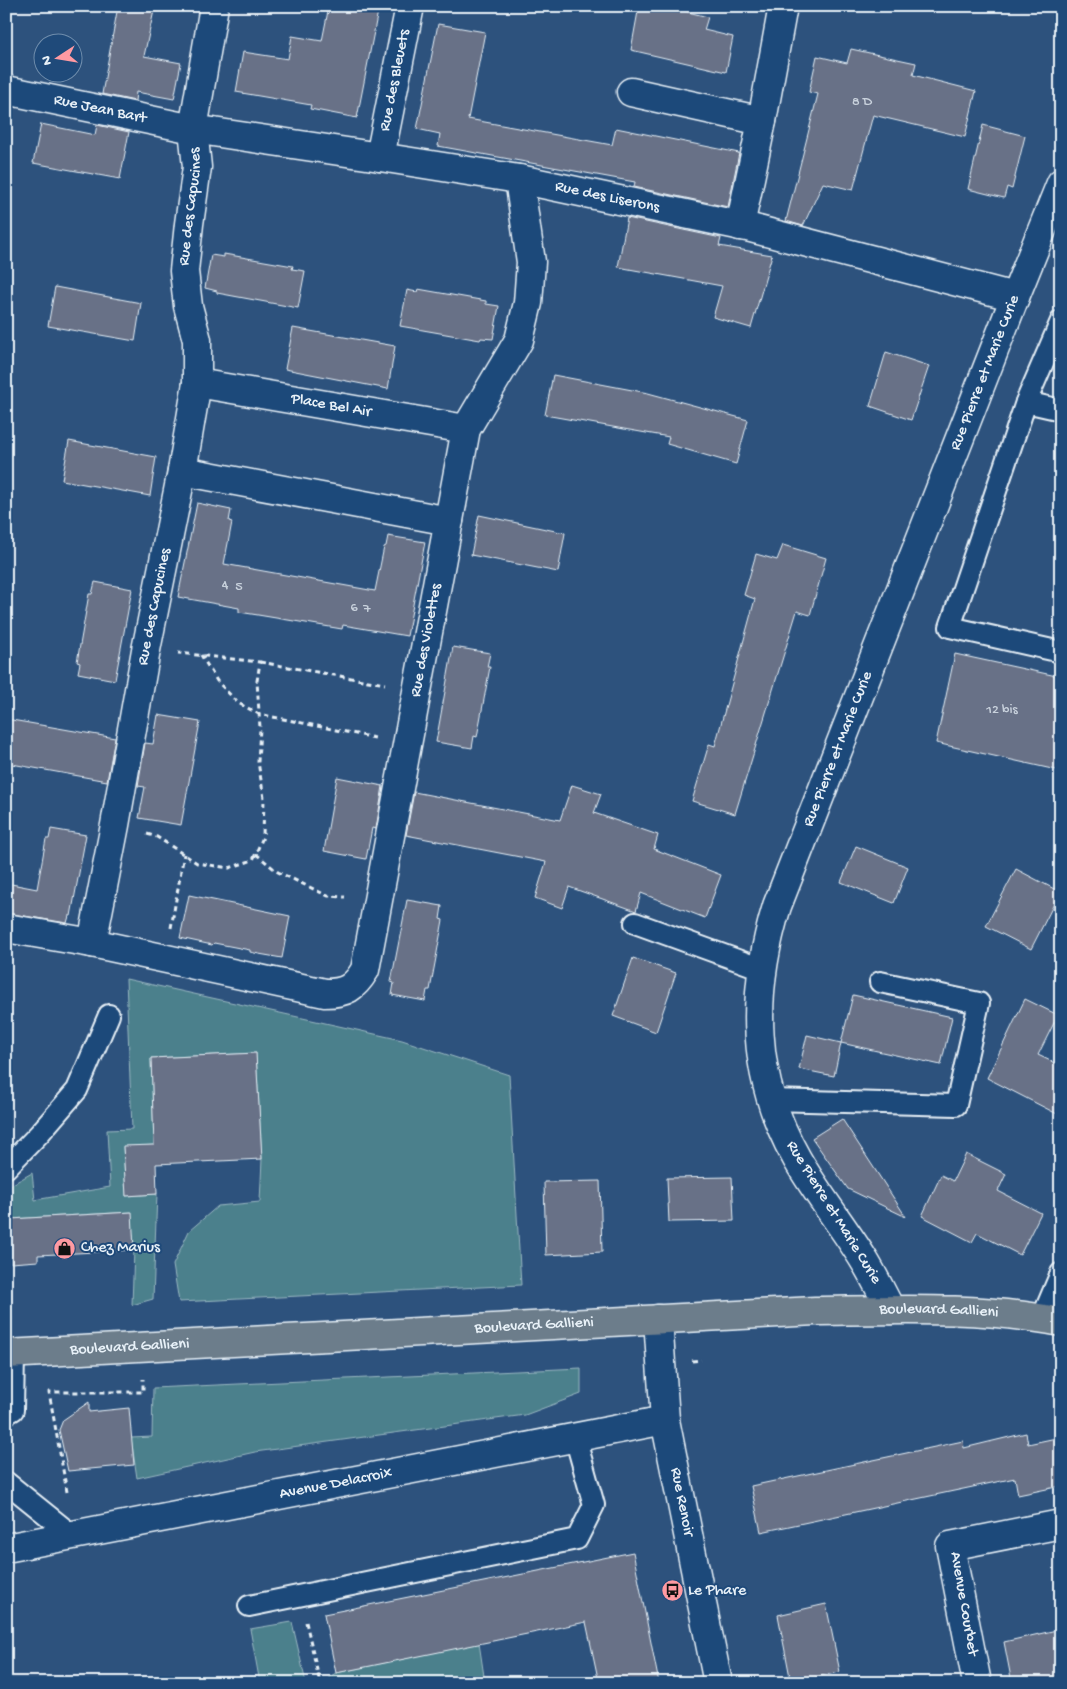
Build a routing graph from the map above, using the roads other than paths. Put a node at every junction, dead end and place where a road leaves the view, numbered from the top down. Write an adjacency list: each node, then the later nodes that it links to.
1 (214, 6): 7 (street, Rue des Capucines)
2 (410, 6): 8 (street, Rue des Bleuets)
3 (780, 19): 6 (street)
4 (6, 90): 7 (street, Rue Jean Bart)
5 (631, 92): 6 (street)
6 (762, 121): 11 (street)
7 (193, 129): 8 (street, Rue des Liserons); 14 (street, Rue des Capucines)
8 (380, 157): 9 (street, Rue des Liserons)
9 (519, 179): 11 (street, Rue des Liserons); 17 (street, Rue des Violettes)
10 (1061, 183): 12 (street, Rue Pierre et Marie Curie)
11 (740, 226): 12 (street, Rue des Liserons)
12 (1015, 298): 24 (street, Rue Pierre et Marie Curie)
13 (1061, 321): 15 (lane)
14 (197, 383): 17 (street, Place Bel Air); 18 (street, Rue des Capucines)
15 (1026, 402): 16 (lane); 20 (lane)
16 (1061, 410)
17 (466, 429): 19 (street, Rue des Violettes)
18 (182, 471): 19 (street); 23 (street, Rue des Capucines)
19 (449, 521): 23 (street, Rue des Violettes)
20 (1061, 652)
21 (635, 923): 24 (lane)
22 (6, 928): 23 (street)
23 (92, 944)
24 (762, 969): 27 (street, Rue Pierre et Marie Curie)
25 (880, 982): 27 (lane)
26 (109, 1015): 28 (lane)
27 (771, 1100): 30 (street, Rue Pierre et Marie Curie)
28 (6, 1168)
29 (1061, 1273): 32 (lane)
30 (891, 1310): 31 (main road, Boulevard Gallieni); 32 (main road, Boulevard Gallieni)
31 (658, 1319): 33 (main road, Boulevard Gallieni); 35 (street, Rue Renoir)
32 (1051, 1320)
33 (10, 1354): 34 (lane)
34 (6, 1414)
35 (665, 1420): 36 (street, Avenue Delacroix); 42 (street, Rue Renoir)
36 (575, 1437): 39 (street, Avenue Delacroix); 41 (lane)
37 (6, 1482): 39 (lane)
38 (1061, 1524): 43 (street, Avenue Courbet)
39 (72, 1535): 40 (street, Avenue Delacroix)
40 (6, 1548)
41 (249, 1606)
42 (718, 1683)
43 (977, 1683)

